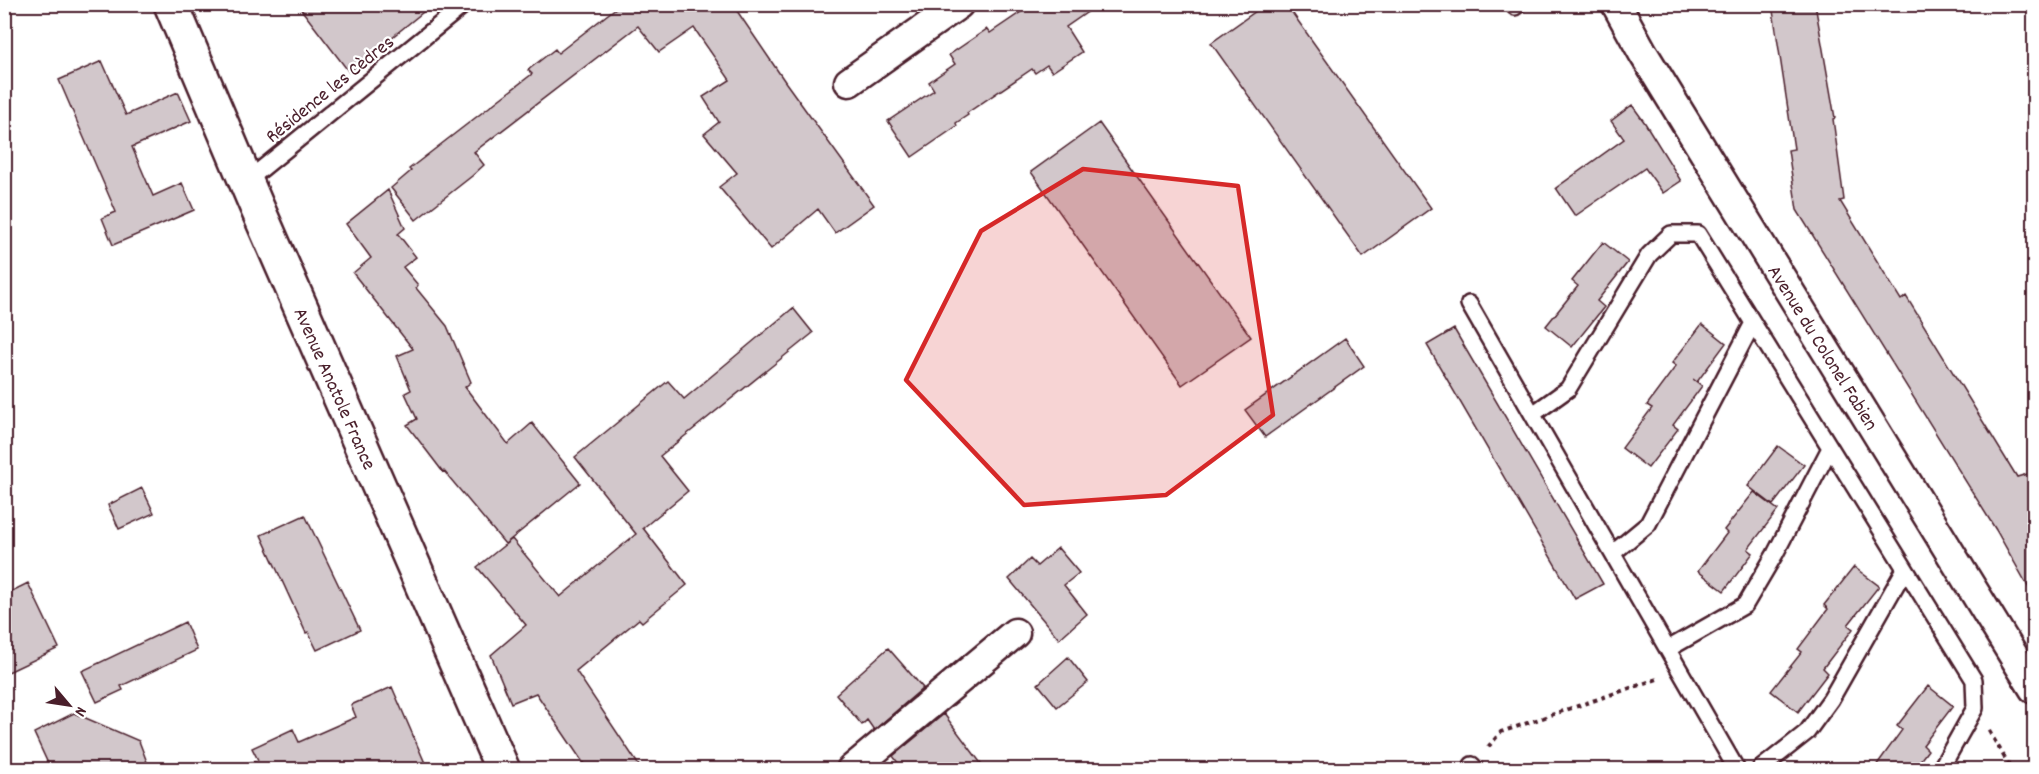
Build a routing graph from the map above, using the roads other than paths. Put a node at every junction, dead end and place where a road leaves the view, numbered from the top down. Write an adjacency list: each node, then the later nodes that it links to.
1 (171, 4): 6 (main road, Avenue Anatole France)
2 (465, 4): 6 (lane, Résidence les Cèdres)
3 (959, 4): 5 (street)
4 (1616, 4): 15 (street, Avenue du Colonel Fabien)
5 (849, 82)
6 (247, 181): 16 (main road, Avenue Anatole France)
7 (1469, 304): 9 (lane)
8 (1753, 323): 9 (lane); 10 (lane); 11 (lane)
9 (1533, 414): 11 (lane)
10 (1830, 448): 12 (lane); 14 (lane)
11 (1613, 553): 14 (lane)
12 (1905, 569): 19 (lane); 20 (lane)
13 (1015, 633): 17 (street)
14 (1668, 649): 18 (lane)
15 (2034, 689)
16 (503, 770)
17 (851, 770)
18 (1737, 770)
19 (1760, 770)
20 (1940, 770)

